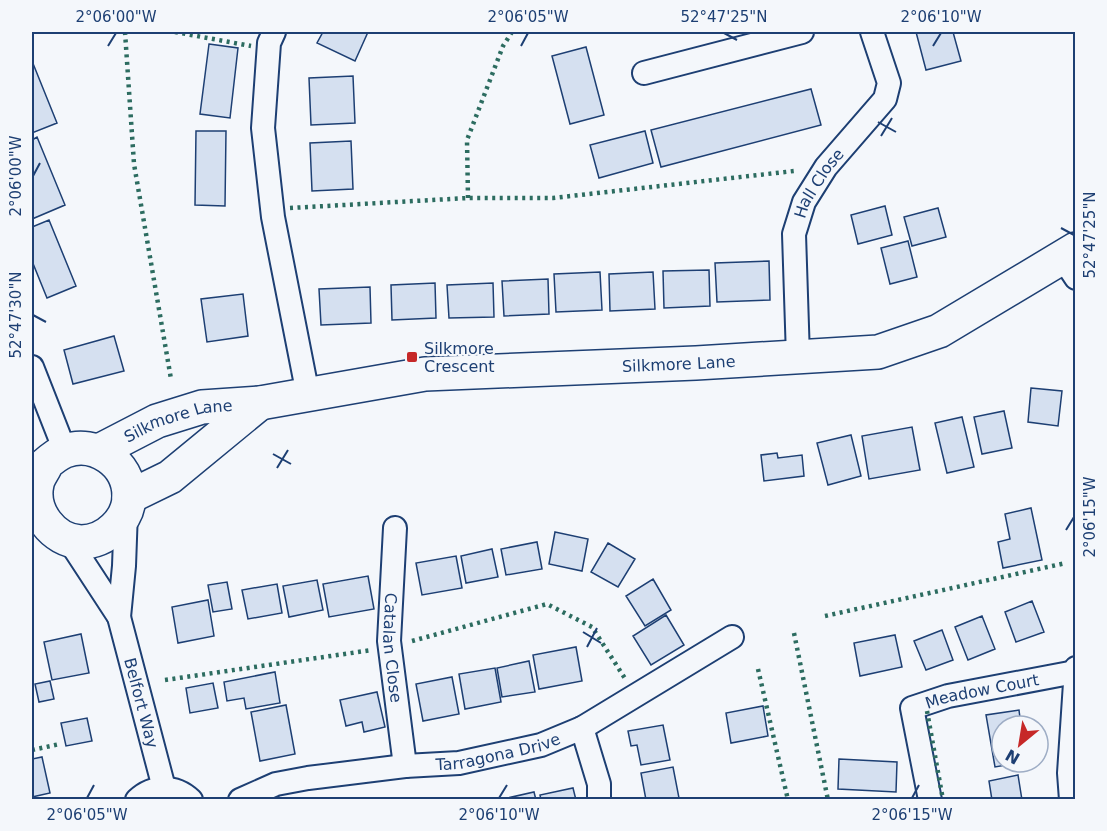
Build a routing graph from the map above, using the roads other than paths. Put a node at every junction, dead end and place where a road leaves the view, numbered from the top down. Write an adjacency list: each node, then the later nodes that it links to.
1 (274, 32): 8 (street)
2 (802, 32): 4 (street)
3 (872, 32): 6 (street, Hall Close)
4 (644, 73)
5 (1071, 261): 6 (street, Silkmore Lane)
6 (798, 357): 8 (street, Silkmore Lane)
7 (32, 367): 11 (street)
8 (308, 395): 9 (street, Silkmore Lane)
9 (260, 403): 10 (street, Silkmore Lane); 12 (street, Silkmore Lane)
10 (99, 451): 11 (street, Silkmore Lane); 12 (street, Silkmore Lane)
11 (47, 465): 14 (street)
12 (128, 504): 14 (street, Silkmore Lane); 15 (street, Belfort Way)
13 (395, 528): 19 (street, Catalan Close)
14 (51, 535): 15 (street, Belfort Way)
15 (119, 617): 20 (street, Belfort Way)
16 (732, 637): 18 (street, Tarragona Drive)
17 (1075, 670): 25 (street, Meadow Court); 26 (street)
18 (582, 728): 19 (street, Tarragona Drive); 24 (street)
19 (405, 766): 23 (street, Tarragona Drive)
20 (164, 788): 21 (street); 22 (street)
21 (137, 800)
22 (191, 800)
23 (240, 800)
24 (599, 800)
25 (930, 800)
26 (1071, 800)

